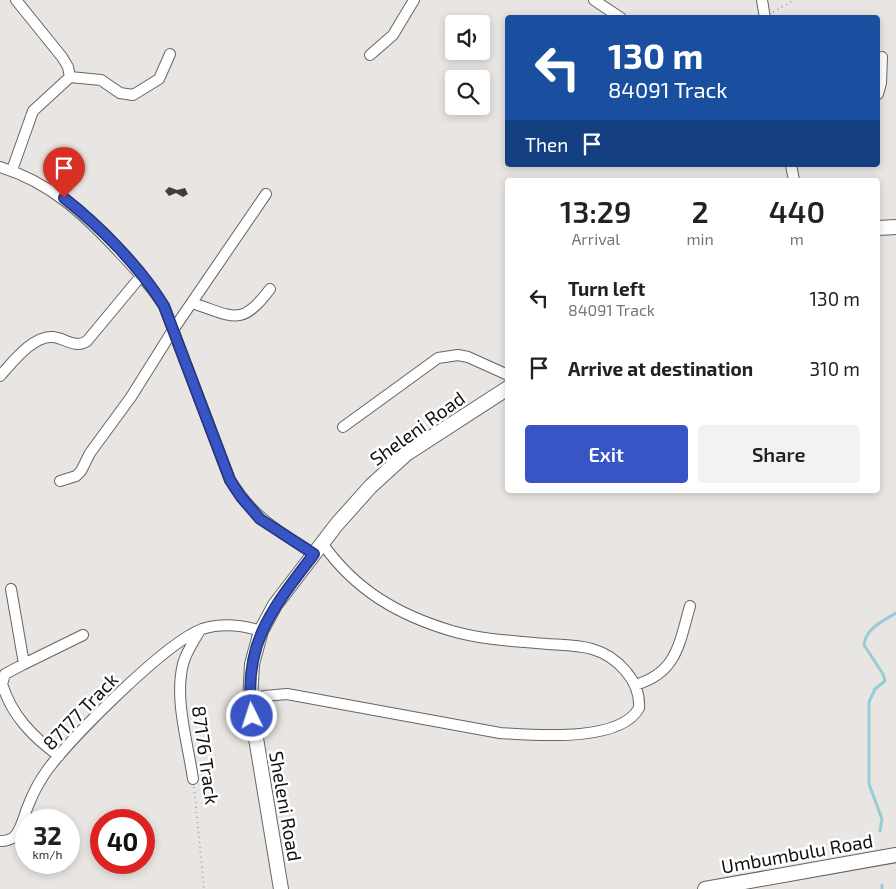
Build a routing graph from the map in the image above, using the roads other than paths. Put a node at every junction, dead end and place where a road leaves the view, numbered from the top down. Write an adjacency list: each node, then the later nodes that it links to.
1 (16, 0): 10 (street)
2 (414, 0): 8 (street)
3 (594, 0): 5 (street)
4 (762, 0): 6 (street)
5 (616, 15)
6 (765, 15)
7 (170, 54): 10 (street)
8 (370, 55)
9 (882, 57): 11 (street)
10 (70, 77): 13 (street)
11 (880, 87)
12 (0, 167): 13 (street)
13 (12, 170): 17 (street)
14 (266, 194): 19 (street)
15 (896, 227): 16 (street)
16 (880, 228)
17 (141, 276): 20 (street); 22 (street)
18 (270, 289): 19 (street)
19 (192, 303): 20 (street)
20 (173, 330): 25 (street); 26 (street)
21 (505, 374): 24 (street)
22 (0, 376)
23 (505, 390): 26 (street, Sheleni Road)
24 (343, 427)
25 (60, 481)
26 (318, 549): 30 (street, Sheleni Road); 33 (street)
27 (11, 589): 32 (street)
28 (690, 606): 33 (street)
29 (200, 630): 30 (street, 87177 Track); 35 (street, 87177 Track); 36 (street, 87176 Track)
30 (262, 631): 34 (street, Sheleni Road)
31 (83, 635): 32 (street)
32 (24, 664): 35 (street)
33 (635, 685): 34 (street)
34 (250, 702): 39 (street, Sheleni Road)
35 (59, 756): 37 (street, 87177 Track)
36 (193, 779)
37 (0, 841)
38 (896, 854): 40 (street, Umbumbulu Road)
39 (281, 889)
40 (705, 889)

